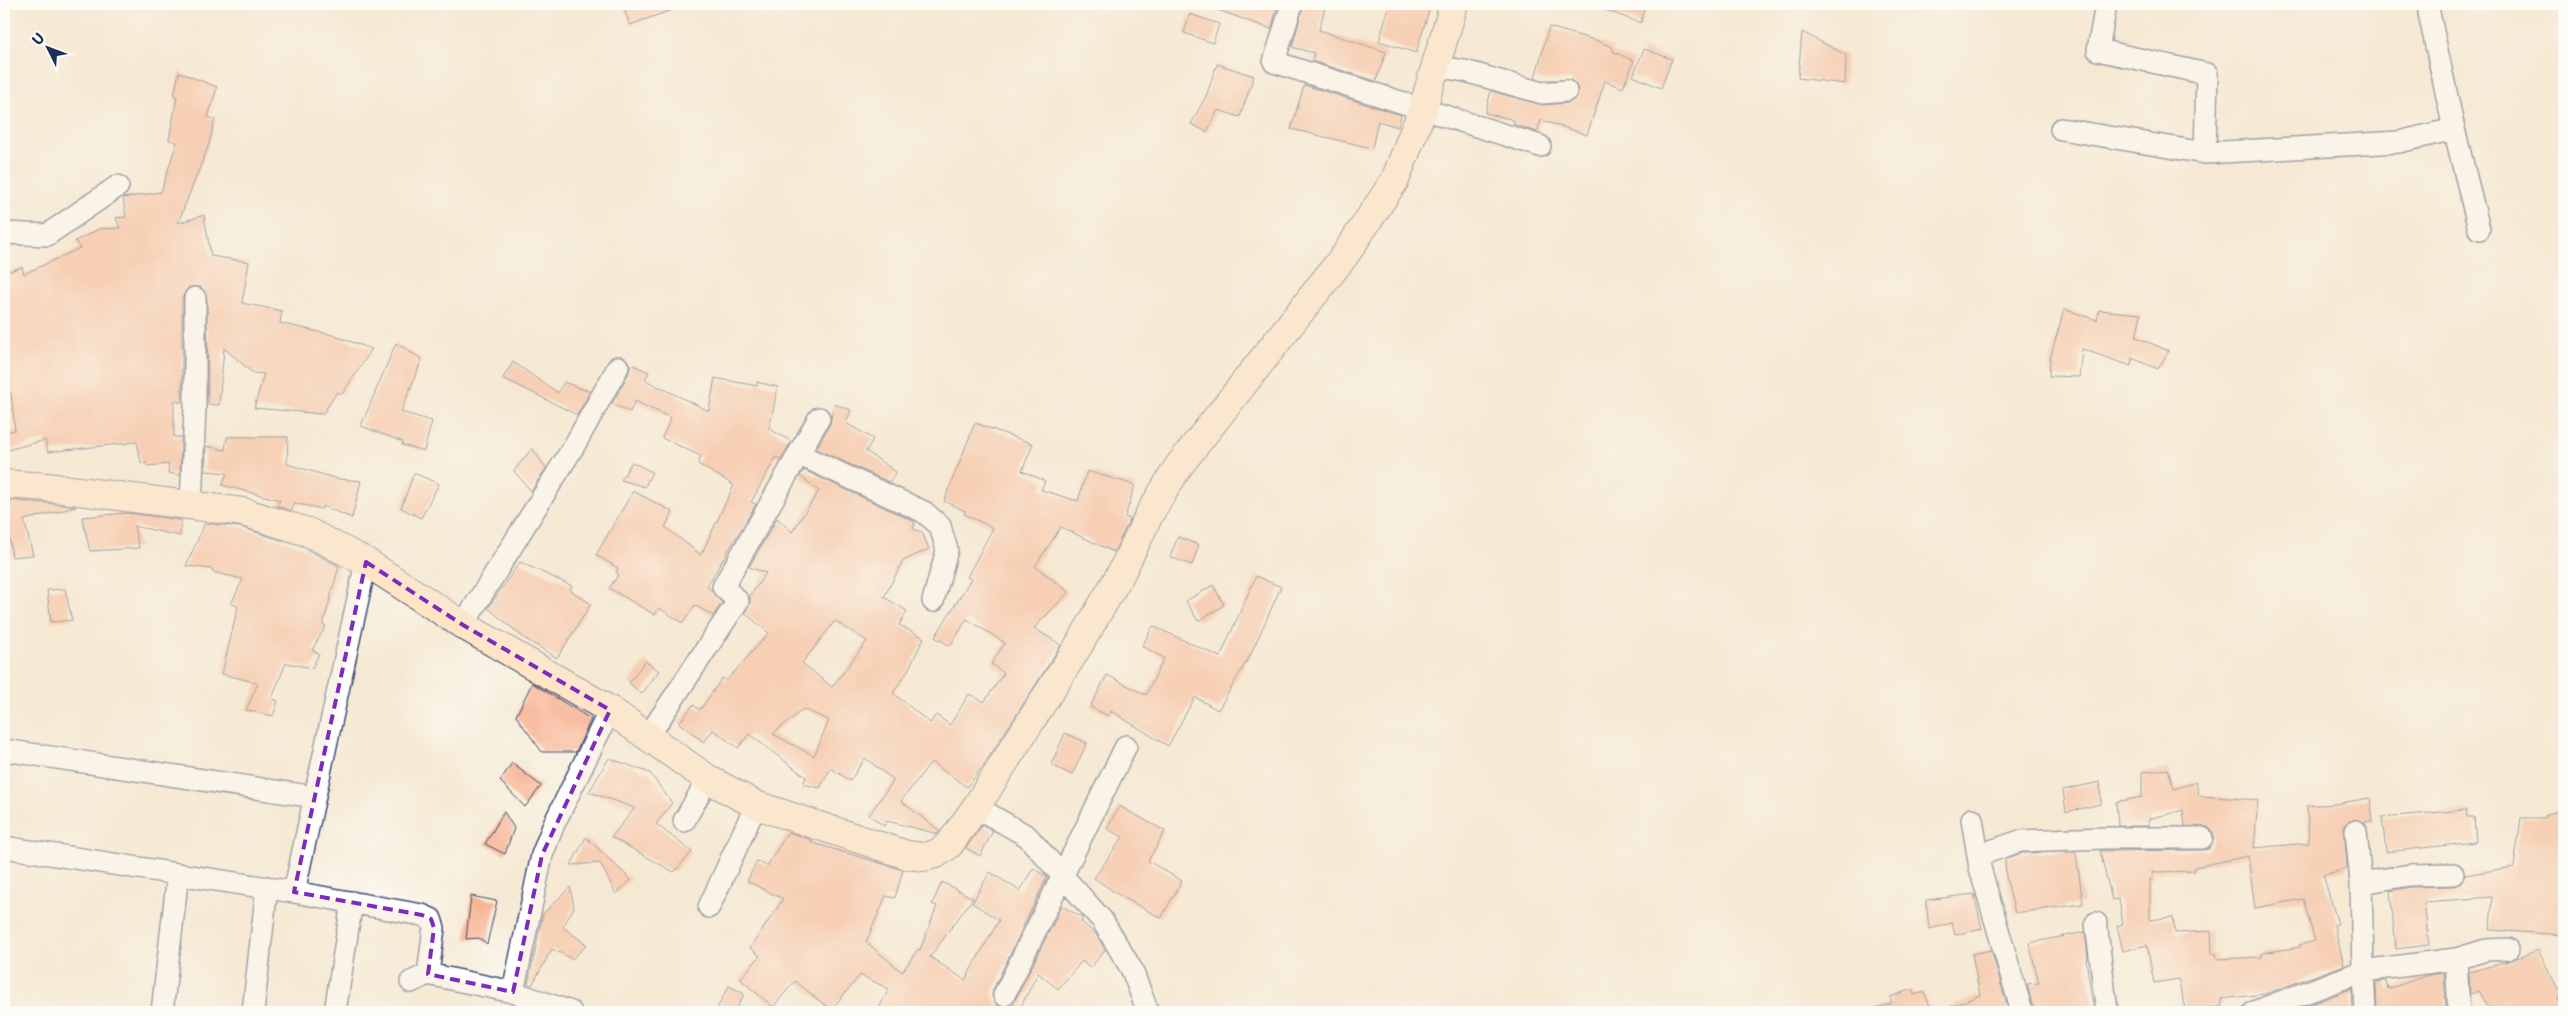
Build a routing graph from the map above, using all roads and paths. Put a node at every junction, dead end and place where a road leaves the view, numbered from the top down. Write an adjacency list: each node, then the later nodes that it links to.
1 (1292, 4): 7 (street)
2 (1454, 4): 5 (street)
3 (2106, 4): 11 (street)
4 (2429, 13): 9 (street)
5 (1434, 66): 6 (street); 7 (street)
6 (1566, 91)
7 (1423, 108): 10 (street); 31 (street)
8 (2061, 129): 11 (street)
9 (2454, 129): 11 (street); 13 (street)
10 (1540, 146)
11 (2205, 153)
12 (118, 186): 14 (street)
13 (2479, 229)
14 (4, 233)
15 (194, 298): 20 (street)
16 (618, 367): 23 (street)
17 (818, 418): 18 (street)
18 (798, 454): 22 (street); 25 (street)
19 (4, 484): 20 (street)
20 (191, 505): 21 (street)
21 (366, 562): 23 (street); 29 (street)
22 (933, 601)
23 (463, 625): 24 (street)
24 (610, 710): 25 (street); 50 (street)
25 (649, 735): 28 (street)
26 (1126, 746): 40 (street)
27 (4, 750): 29 (street)
28 (708, 780): 30 (street); 33 (street)
29 (314, 797): 43 (street)
30 (756, 805): 31 (street); 45 (street)
31 (976, 807): 40 (street)
32 (1972, 819): 37 (street)
33 (684, 821)
34 (2356, 832): 41 (street)
35 (2202, 838): 37 (street)
36 (4, 846): 38 (street)
37 (1978, 855): 57 (street)
38 (178, 874): 42 (street); 52 (street)
39 (2453, 874): 41 (street)
40 (1063, 876): 51 (street); 56 (street)
41 (2361, 882): 49 (street)
42 (267, 887): 43 (street); 53 (street)
43 (294, 892): 44 (street)
44 (352, 902): 50 (street); 54 (street)
45 (709, 907)
46 (2096, 923): 58 (street)
47 (2508, 948): 48 (street)
48 (2456, 959): 49 (street); 61 (street)
49 (2363, 971): 59 (street); 60 (street)
50 (513, 992): 55 (street)
51 (1004, 994)
52 (162, 1012)
53 (253, 1012)
54 (335, 1012)
55 (571, 1012)
56 (1148, 1012)
57 (2022, 1012)
58 (2107, 1012)
59 (2254, 1012)
60 (2365, 1012)
61 (2459, 1012)

